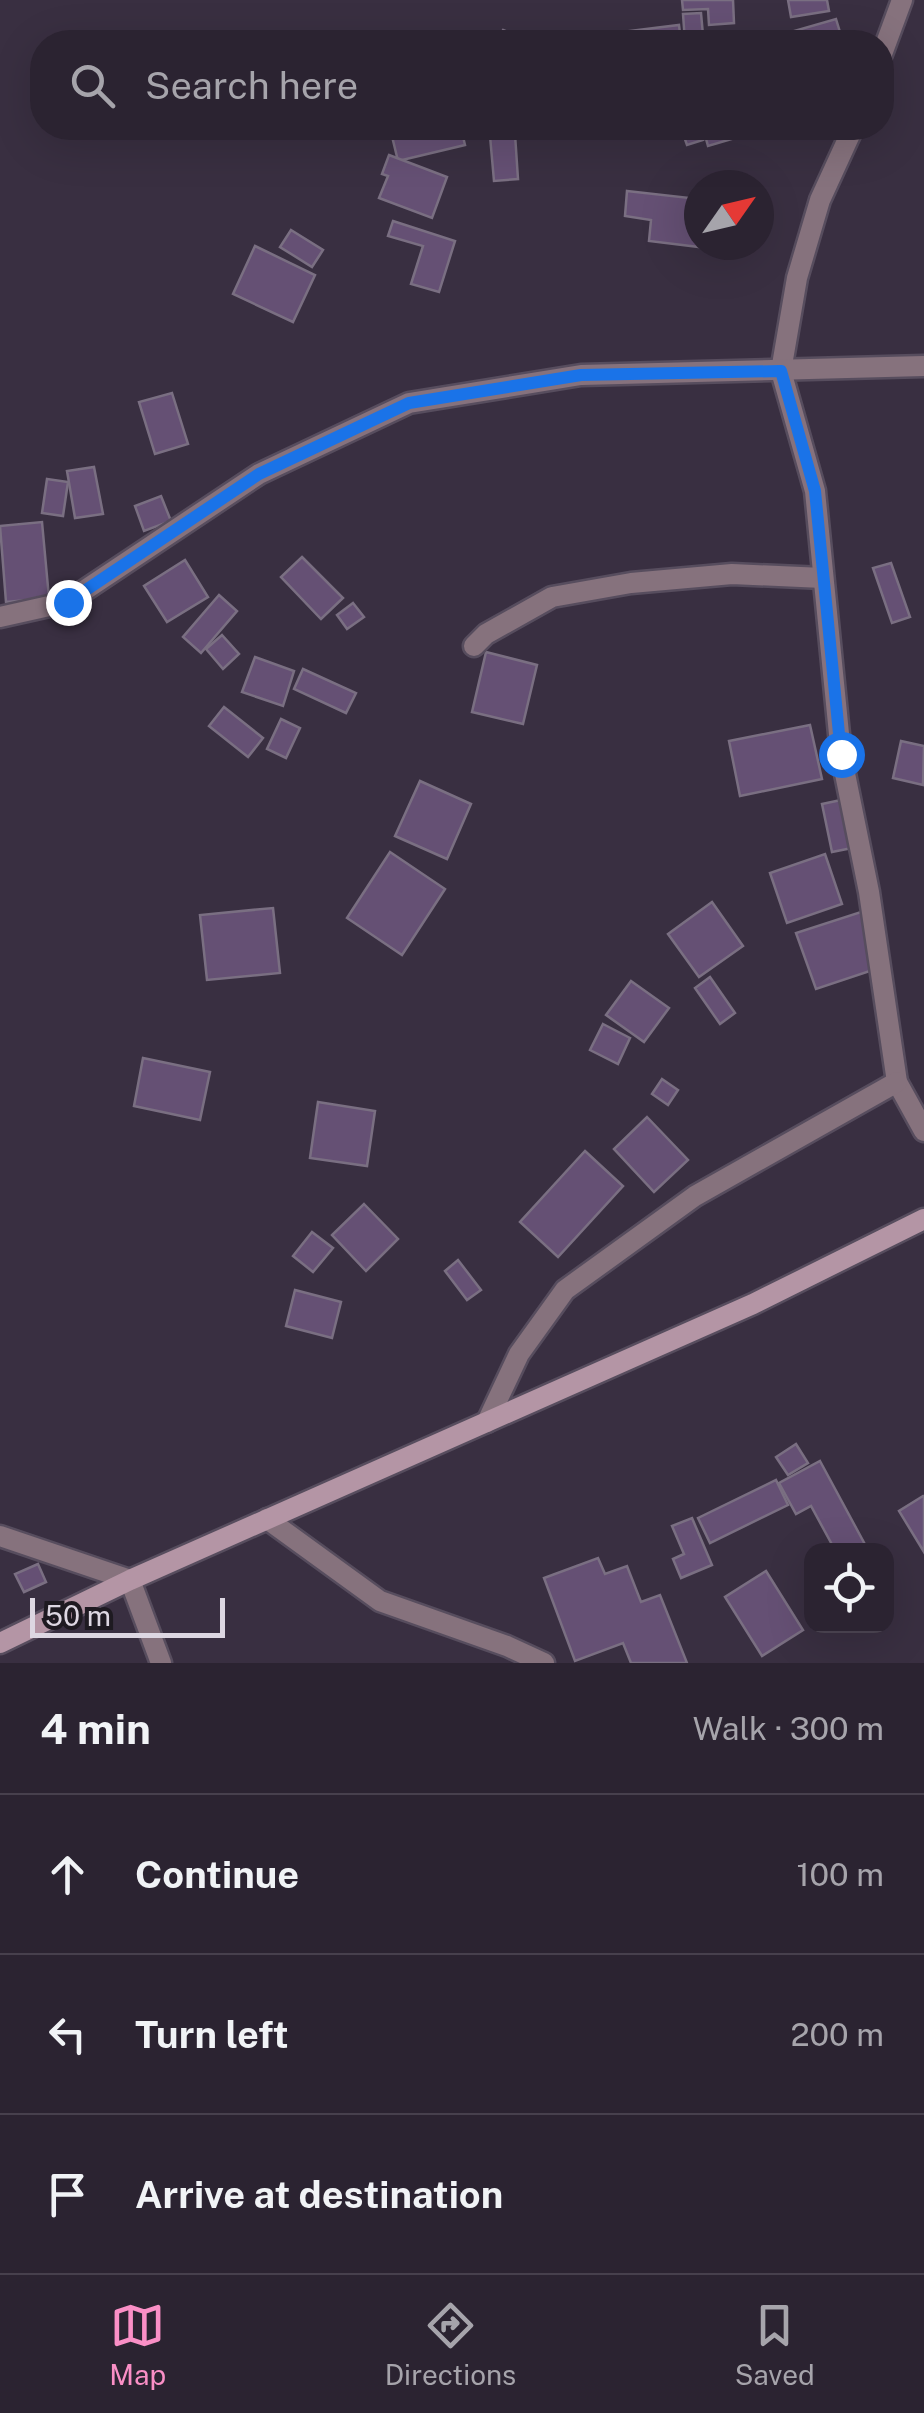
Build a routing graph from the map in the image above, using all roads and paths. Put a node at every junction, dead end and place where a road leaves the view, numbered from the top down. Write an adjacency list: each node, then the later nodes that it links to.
1 (902, 0): 2 (street)
2 (891, 30)
3 (848, 140): 5 (street)
4 (924, 366): 5 (street)
5 (781, 371): 6 (street); 7 (street)
6 (823, 578): 8 (street); 9 (street)
7 (0, 617)
8 (474, 646)
9 (898, 1082): 10 (street); 12 (street)
10 (924, 1131)
11 (924, 1219): 12 (main road)
12 (486, 1422): 13 (main road)
13 (267, 1520): 15 (main road); 18 (street)
14 (0, 1536): 15 (street)
15 (130, 1580): 16 (main road); 17 (street)
16 (0, 1643)
17 (162, 1663)
18 (544, 1663)

